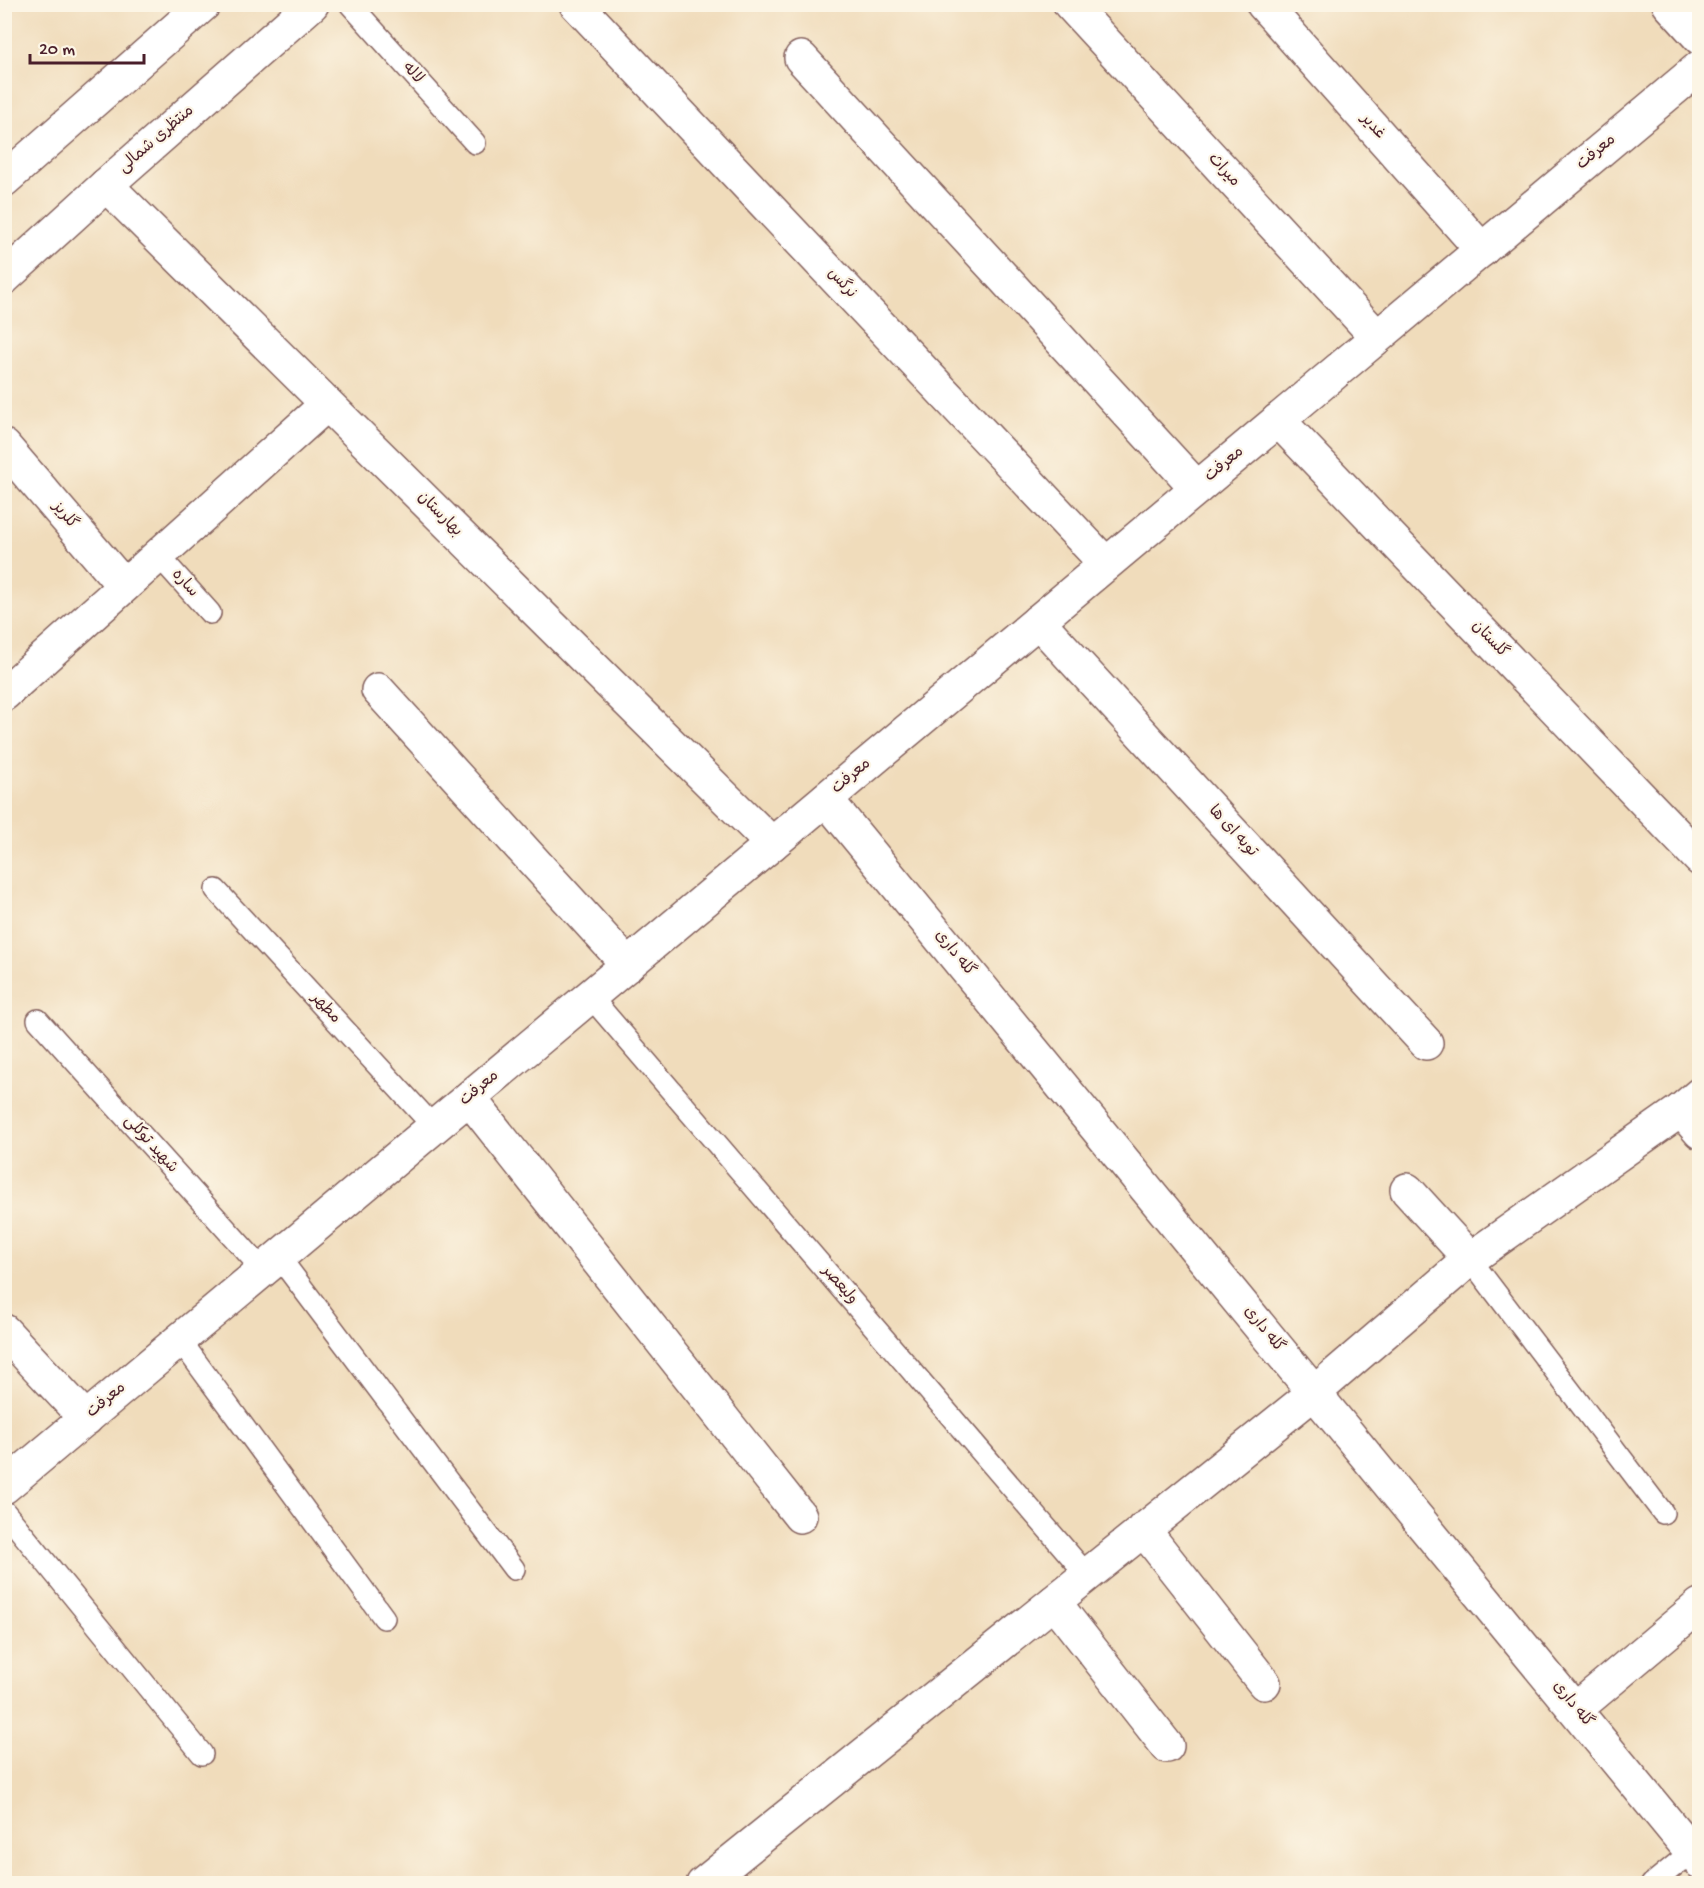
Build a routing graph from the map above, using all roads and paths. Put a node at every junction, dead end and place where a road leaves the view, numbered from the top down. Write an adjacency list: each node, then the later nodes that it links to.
1 (204, 4): 12 (street)
2 (312, 4): 13 (street, منتظری شمالی)
3 (350, 4): 11 (lane, لاله)
4 (576, 4): 22 (street, نرگس)
5 (1070, 4): 16 (street, میراث)
6 (1263, 4): 14 (street, غدیر)
7 (1669, 4): 8 (street)
8 (1700, 38)
9 (801, 58): 20 (street)
10 (1700, 67): 14 (street, معرفت)
11 (475, 143)
12 (4, 180)
13 (106, 185): 15 (street, منتظری شمالی); 17 (street, بهارستان)
14 (1482, 250): 16 (street, معرفت)
15 (4, 278)
16 (1377, 337): 18 (street, معرفت)
17 (327, 404): 21 (street); 29 (street, بهارستان)
18 (1278, 420): 20 (street, معرفت); 30 (street, گلستان)
19 (4, 446): 23 (street, گلریز)
20 (1197, 488): 22 (street, معرفت)
21 (159, 556): 23 (street); 24 (lane, ساره)
22 (1106, 564): 25 (street, معرفت)
23 (124, 586): 27 (street)
24 (210, 613)
25 (1038, 621): 28 (street, معرفت); 35 (street, توبه ای ها)
26 (378, 690): 32 (street)
27 (4, 694)
28 (826, 799): 29 (street, معرفت); 44 (street, گله داری)
29 (772, 844): 32 (street, معرفت)
30 (1700, 859)
31 (216, 890): 38 (lane, مطهر)
32 (628, 965): 33 (street, معرفت)
33 (590, 996): 36 (street, معرفت); 52 (lane, ولیعصر)
34 (38, 1020): 41 (lane, شهید توکلی)
35 (1426, 1043)
36 (469, 1098): 38 (street, معرفت); 49 (street)
37 (1693, 1112): 40 (street)
38 (434, 1127): 41 (street, معرفت)
39 (1407, 1190): 40 (street)
40 (1470, 1259): 44 (street); 48 (lane)
41 (271, 1264): 43 (street, معرفت); 51 (lane, شهید توکلی)
42 (4, 1332): 45 (street)
43 (180, 1340): 45 (street, معرفت); 55 (lane)
44 (1315, 1392): 50 (street); 57 (street, گله داری)
45 (86, 1419): 46 (street, معرفت)
46 (4, 1487)
47 (4, 1511): 59 (lane)
48 (1663, 1513)
49 (800, 1516)
50 (1143, 1529): 52 (street); 56 (street)
51 (514, 1569)
52 (1087, 1575): 53 (street)
53 (1054, 1602): 58 (street); 61 (street)
54 (1700, 1605): 57 (street)
55 (384, 1618)
56 (1264, 1683)
57 (1576, 1709): 60 (street, گله داری)
58 (1167, 1746)
59 (202, 1754)
60 (1695, 1857): 62 (lane)
61 (703, 1884)
62 (1652, 1884)

